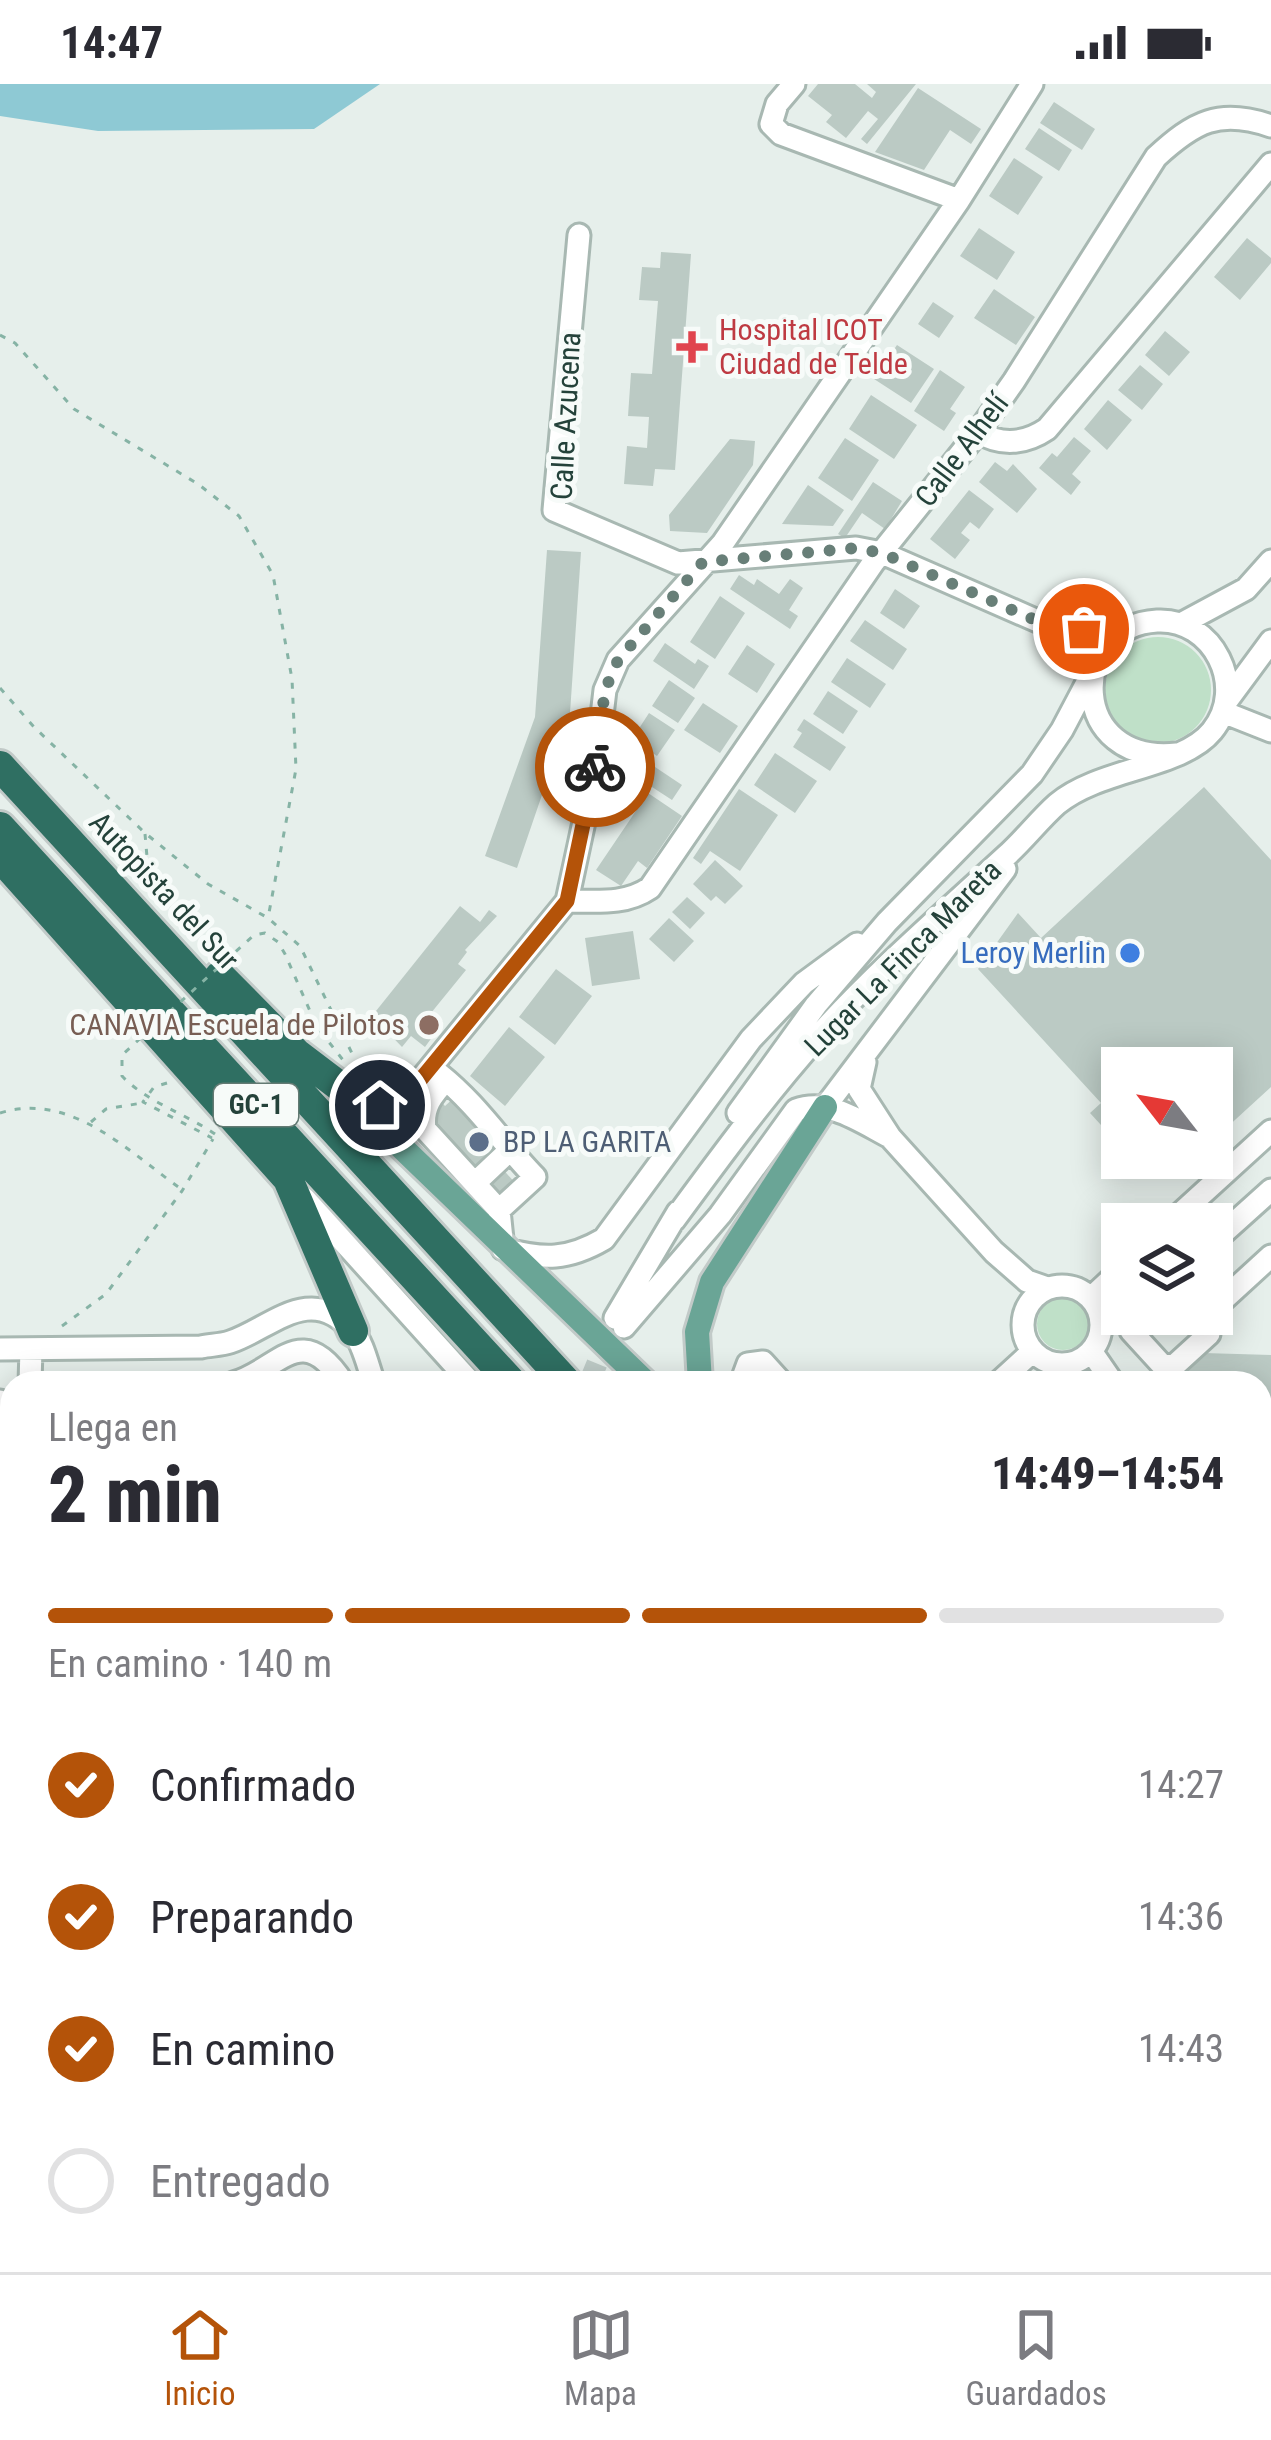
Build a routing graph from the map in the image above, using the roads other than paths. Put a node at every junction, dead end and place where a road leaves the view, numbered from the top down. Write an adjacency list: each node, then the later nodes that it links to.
1 (794, 84): 5 (street)
2 (1032, 84): 5 (street)
3 (1271, 127): 7 (street, Calle Alhelí)
4 (1271, 164): 7 (street)
5 (959, 200): 10 (street)
6 (580, 235): 10 (street, Calle Azucena)
7 (978, 432): 8 (street, Calle Alhelí)
8 (882, 553): 10 (street, Calle Azucena); 12 (street, Calle Azucena); 24 (street, Calle Alhelí)
9 (1271, 561): 11 (street)
10 (703, 562): 24 (street)
11 (1181, 624): 13 (street); 16 (street)
12 (1049, 626): 13 (street, Calle Azucena); 15 (street, Calle Azucena)
13 (1120, 633): 15 (street, Lugar La Finca Mareta)
14 (1271, 641): 16 (street, Lugar La Finca Mareta)
15 (1095, 668): 19 (street); 25 (street, Lugar La Finca Mareta)
16 (1224, 707): 17 (street); 19 (street, Lugar La Finca Mareta)
17 (1271, 731)
18 (0, 738): 28 (highway)
19 (1178, 754): 22 (street, Lugar La Finca Mareta)
20 (0, 766): 64 (highway, Autopista del Sur / GC-1)
21 (0, 827): 63 (highway, GC-1)
22 (1025, 839): 26 (street); 39 (street, Lugar La Finca Mareta)
23 (0, 857): 34 (highway)
24 (567, 901): 27 (street)
25 (887, 922): 39 (street, Lugar La Finca Mareta); 41 (street)
26 (867, 1056): 29 (street); 31 (street)
27 (431, 1077): 28 (street); 32 (street); 33 (street); 35 (street)
28 (359, 1087): 32 (highway)
29 (825, 1107): 31 (street); 39 (street, Lugar La Finca Mareta); 66 (main road)
30 (1271, 1130): 37 (street)
31 (890, 1137): 43 (street)
32 (392, 1138): 41 (main road)
33 (509, 1151): 35 (street); 38 (street)
34 (288, 1180): 49 (highway); 62 (street)
35 (475, 1183): 38 (street)
36 (1271, 1190): 40 (street)
37 (1192, 1203)
38 (499, 1210): 41 (street)
39 (674, 1220)
40 (1233, 1224)
41 (503, 1249): 65 (main road)
42 (1271, 1256): 46 (street)
43 (1010, 1268): 44 (street); 48 (street)
44 (1047, 1288): 47 (street); 48 (street)
45 (1101, 1289): 47 (street)
46 (1233, 1293)
47 (1091, 1298): 55 (street)
48 (1027, 1307): 54 (street)
49 (353, 1331): 53 (street); 61 (street)
50 (1135, 1335): 51 (street)
51 (1195, 1335)
52 (0, 1349): 53 (street)
53 (32, 1349): 57 (street)
54 (1033, 1352): 69 (street); 70 (street)
55 (1091, 1352): 71 (street); 72 (street)
56 (327, 1363): 58 (street); 59 (street); 60 (street)
57 (31, 1371)
58 (260, 1371)
59 (321, 1371)
60 (333, 1371)
61 (369, 1371)
62 (460, 1371)
63 (501, 1371)
64 (555, 1371)
65 (633, 1371)
66 (699, 1371)
67 (745, 1371): 68 (street)
68 (771, 1371)
69 (1012, 1371)
70 (1052, 1371)
71 (1058, 1371)
72 (1104, 1371)

